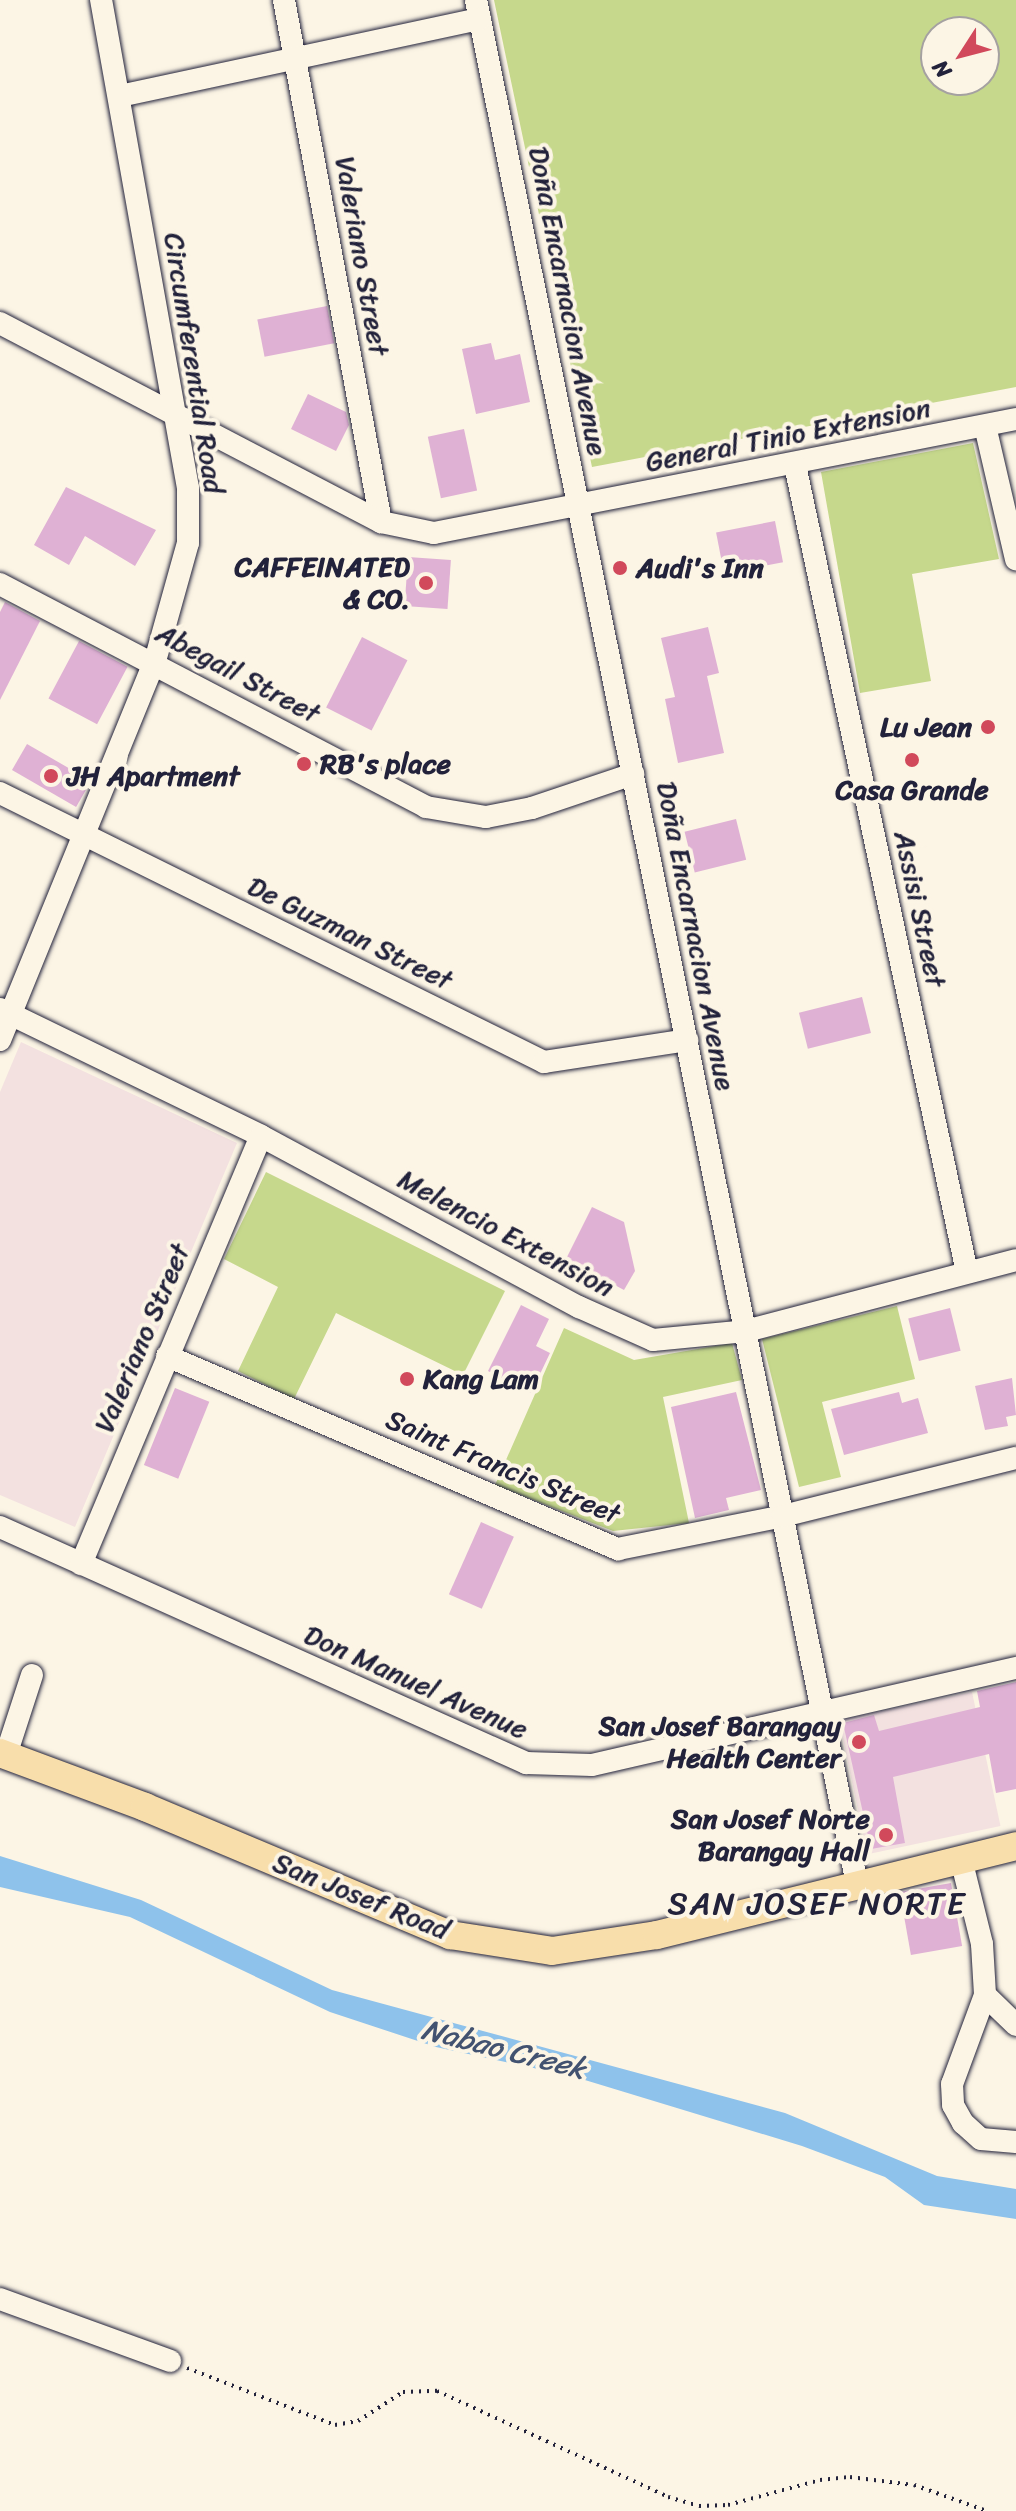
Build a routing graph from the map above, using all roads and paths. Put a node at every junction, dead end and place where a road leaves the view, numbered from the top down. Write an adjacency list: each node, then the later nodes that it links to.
1 (101, 0): 5 (street, Circumferential Road)
2 (284, 0): 4 (street, Valeriano Street)
3 (478, 9): 4 (street); 11 (street, Doña Encarnacion Avenue)
4 (296, 59): 5 (street); 12 (street, Valeriano Street)
5 (120, 96): 7 (street, Circumferential Road)
6 (0, 323): 7 (street, General Tinio Extension)
7 (170, 413): 12 (street, General Tinio Extension); 15 (street, Circumferential Road)
8 (1016, 419): 9 (street, General Tinio Extension)
9 (985, 426): 10 (street, General Tinio Extension); 13 (street)
10 (795, 465): 11 (street, General Tinio Extension); 24 (street, Assisi Street)
11 (579, 508): 12 (street, General Tinio Extension); 16 (street, Doña Encarnacion Avenue)
12 (381, 522)
13 (1016, 559)
14 (0, 584): 15 (street, Abegail Street)
15 (155, 661): 16 (street, Abegail Street); 18 (street, Circumferential Road)
16 (633, 774): 21 (street, Doña Encarnacion Avenue)
17 (0, 793): 18 (street, De Guzman Street)
18 (85, 836): 19 (street, Circumferential Road); 21 (street, De Guzman Street)
19 (5, 1012): 20 (street, Circumferential Road); 22 (street, Melencio Extension)
20 (0, 1040)
21 (687, 1040): 25 (street, Doña Encarnacion Avenue)
22 (261, 1136): 25 (street, Melencio Extension); 26 (street, Valeriano Street)
23 (1016, 1260): 24 (street, Melencio Extension)
24 (967, 1272): 25 (street, Melencio Extension)
25 (746, 1331): 28 (street, Doña Encarnacion Avenue)
26 (167, 1356): 28 (street, Saint Francis Street); 30 (street, Valeriano Street)
27 (1016, 1458): 28 (street, Saint Francis Street)
28 (783, 1516): 33 (street, Doña Encarnacion Avenue)
29 (0, 1527): 30 (street, Don Manuel Avenue)
30 (81, 1564): 33 (street, Don Manuel Avenue)
31 (1016, 1668): 33 (street, Don Manuel Avenue)
32 (32, 1675): 34 (street)
33 (823, 1714): 37 (street, Doña Encarnacion Avenue)
34 (3, 1754): 37 (main road, San Josef Road)
35 (1016, 1846): 36 (main road, San Josef Road)
36 (961, 1859): 37 (main road, San Josef Road); 38 (street)
37 (857, 1884)
38 (985, 1995): 39 (street); 40 (street)
39 (1016, 2025)
40 (1016, 2142)
41 (0, 2299): 42 (street)
42 (170, 2361): 43 (path)
43 (987, 2511)

